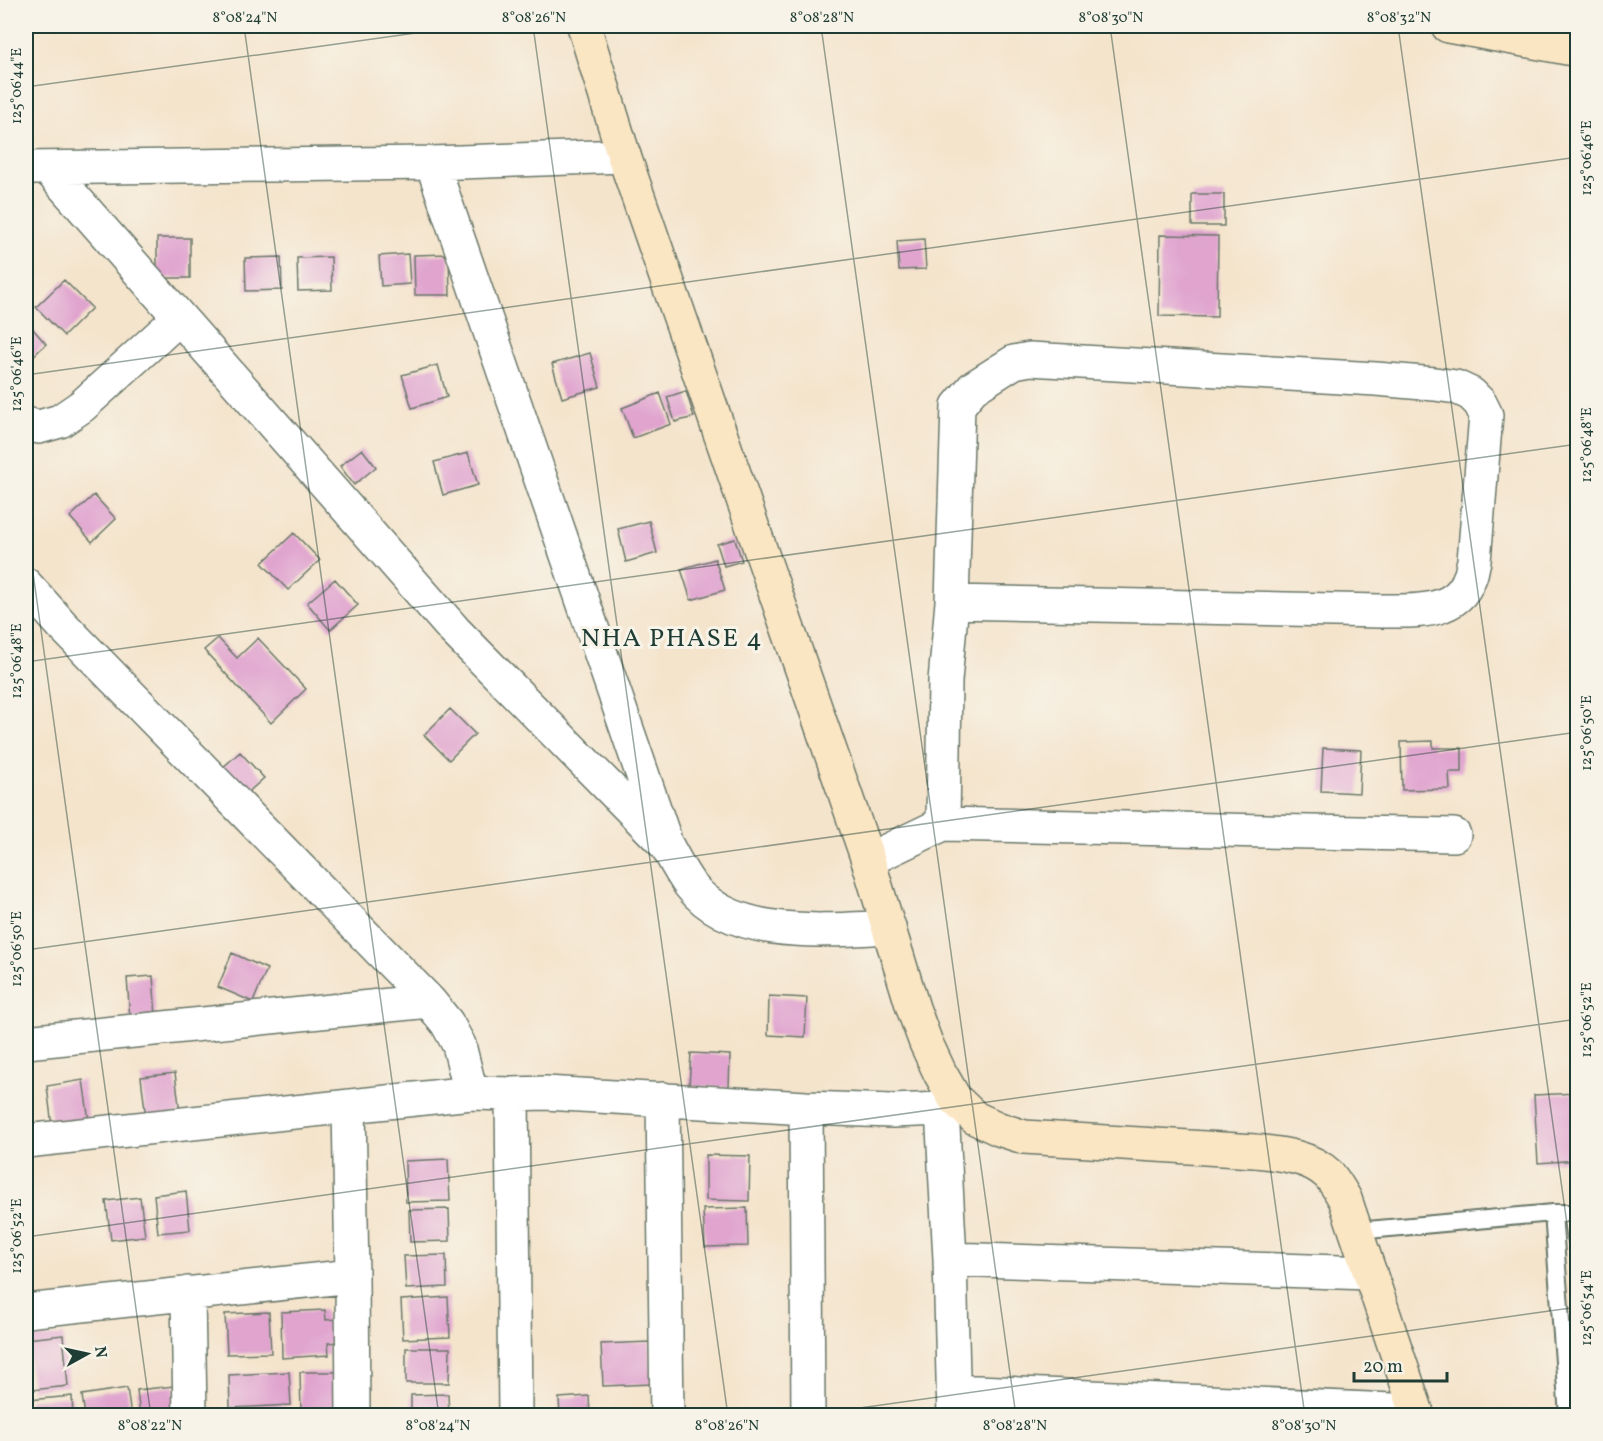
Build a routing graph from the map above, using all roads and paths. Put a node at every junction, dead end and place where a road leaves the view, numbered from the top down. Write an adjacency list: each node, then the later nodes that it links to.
1 (584, 26): 4 (main road)
2 (1448, 26): 3 (main road)
3 (1578, 50)
4 (624, 156): 5 (street); 14 (main road)
5 (432, 163): 6 (street); 13 (street)
6 (37, 169): 7 (street)
7 (179, 318): 8 (street); 13 (street)
8 (26, 424)
9 (26, 585): 16 (street)
10 (952, 602): 10 (street); 11 (street)
11 (943, 824): 12 (street); 14 (street)
12 (1454, 836)
13 (667, 846): 15 (street)
14 (868, 860): 15 (main road)
15 (889, 927): 21 (main road)
16 (429, 1001): 17 (street); 18 (street)
17 (26, 1042)
18 (471, 1093): 19 (street); 22 (street)
19 (512, 1094): 20 (street); 37 (street)
20 (663, 1099): 23 (street); 38 (street)
21 (949, 1104): 23 (street); 27 (main road); 28 (street)
22 (349, 1106): 24 (street); 30 (street)
23 (806, 1108): 39 (street)
24 (26, 1141)
25 (1553, 1213): 26 (lane); 27 (lane); 40 (lane)
26 (1578, 1213)
27 (1357, 1231): 29 (main road)
28 (950, 1259): 29 (street); 33 (street)
29 (1370, 1273): 34 (main road)
30 (352, 1276): 31 (street); 36 (street)
31 (188, 1293): 32 (street); 35 (street)
32 (26, 1311)
33 (953, 1403): 34 (street)
34 (1417, 1413)
35 (190, 1416)
36 (353, 1416)
37 (515, 1416)
38 (667, 1416)
39 (808, 1416)
40 (1568, 1416)

